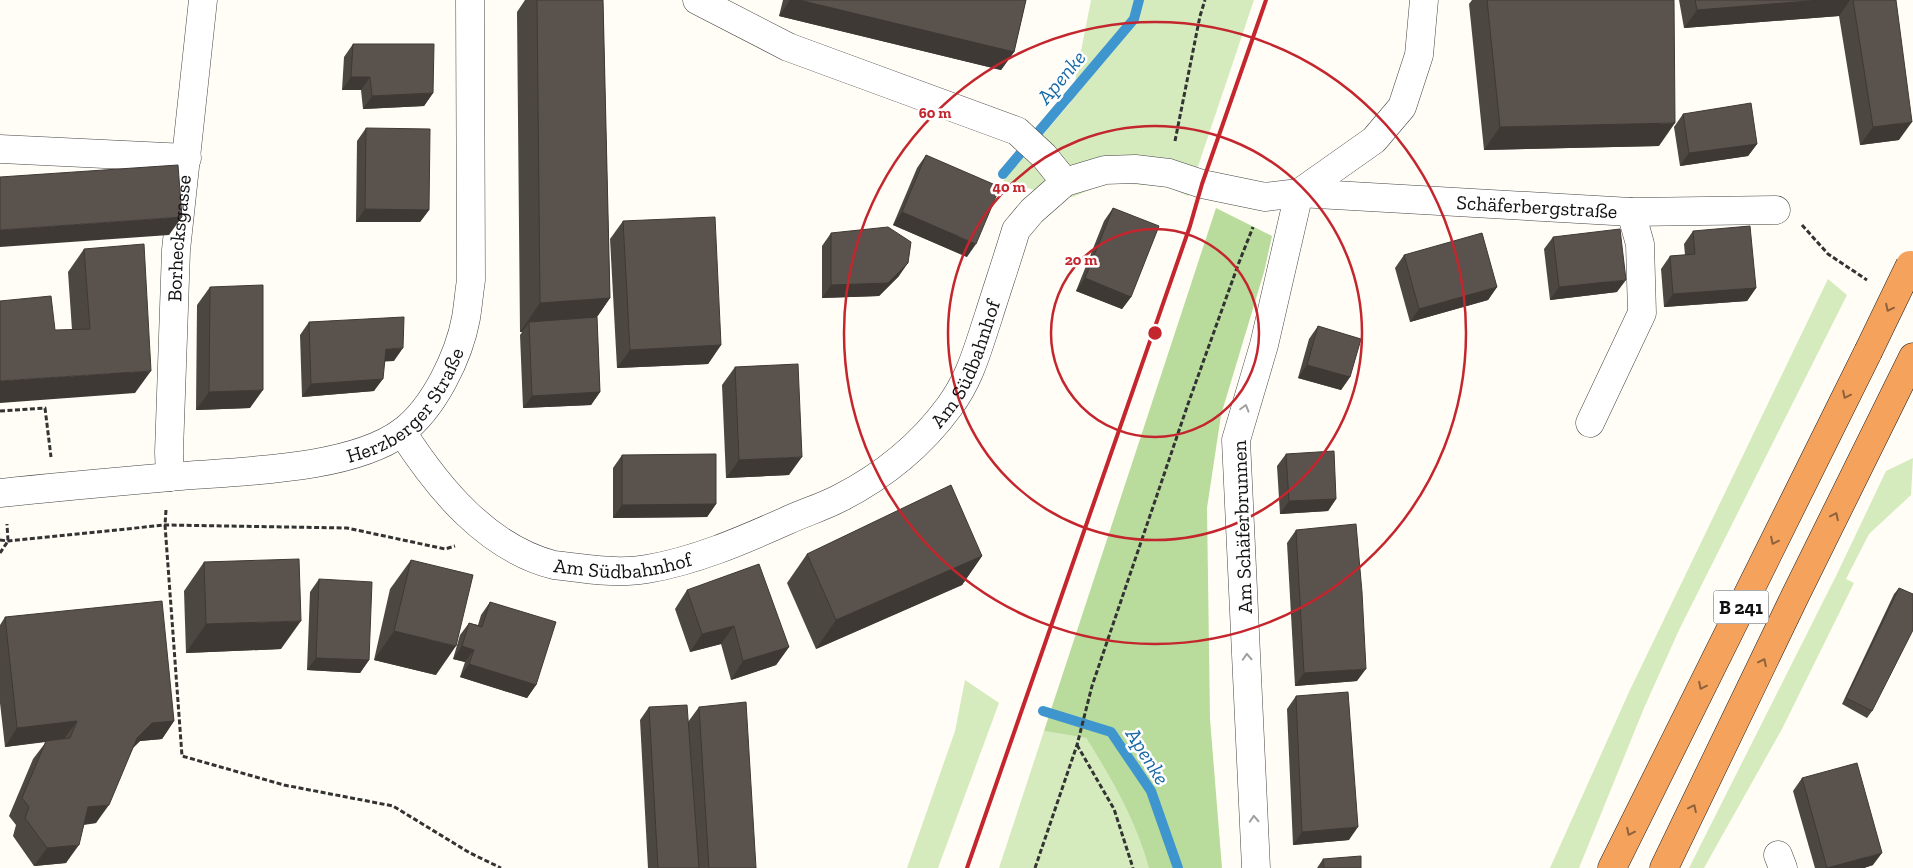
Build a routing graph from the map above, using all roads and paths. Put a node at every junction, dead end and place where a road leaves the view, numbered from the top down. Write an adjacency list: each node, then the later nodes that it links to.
1 (203, 0): 7 (street, Borhecksgasse)
2 (470, 0): 19 (street, Herzberger Straße)
3 (697, 0): 9 (street)
4 (1205, 0): 8 (path)
5 (1424, 0): 10 (street, Am Südbahnhof)
6 (0, 149): 7 (street)
7 (187, 158): 21 (street, Borhecksgasse)
8 (1169, 173): 9 (street, Am Südbahnhof); 11 (street, Am Südbahnhof)
9 (1065, 182): 24 (street, Am Südbahnhof)
10 (1298, 193): 11 (street, Am Südbahnhof); 13 (street, Schäferbergstraße); 30 (street, Am Schäferbrunnen, one-way to 10)
11 (1265, 197): 26 (path)
12 (1776, 210): 13 (street, Schäferbergstraße); 15 (path)
13 (1631, 212): 18 (street)
14 (1912, 262): 31 (highway, B 241, one-way to 31, bridge)
15 (1875, 285)
16 (1913, 357): 32 (highway, B 241, one-way to 16)
17 (0, 411): 20 (path)
18 (1590, 423)
19 (402, 432): 21 (street, Herzberger Straße); 24 (street, Am Südbahnhof)
20 (52, 464)
21 (170, 477): 22 (street, Herzberger Straße); 23 (path)
22 (0, 493)
23 (165, 525): 24 (path); 25 (path); 27 (path)
24 (488, 532)
25 (0, 540)
26 (1077, 745): 28 (path); 29 (path)
27 (501, 868)
28 (1036, 868)
29 (1134, 868)
30 (1256, 868)
31 (1612, 868)
32 (1664, 868)

